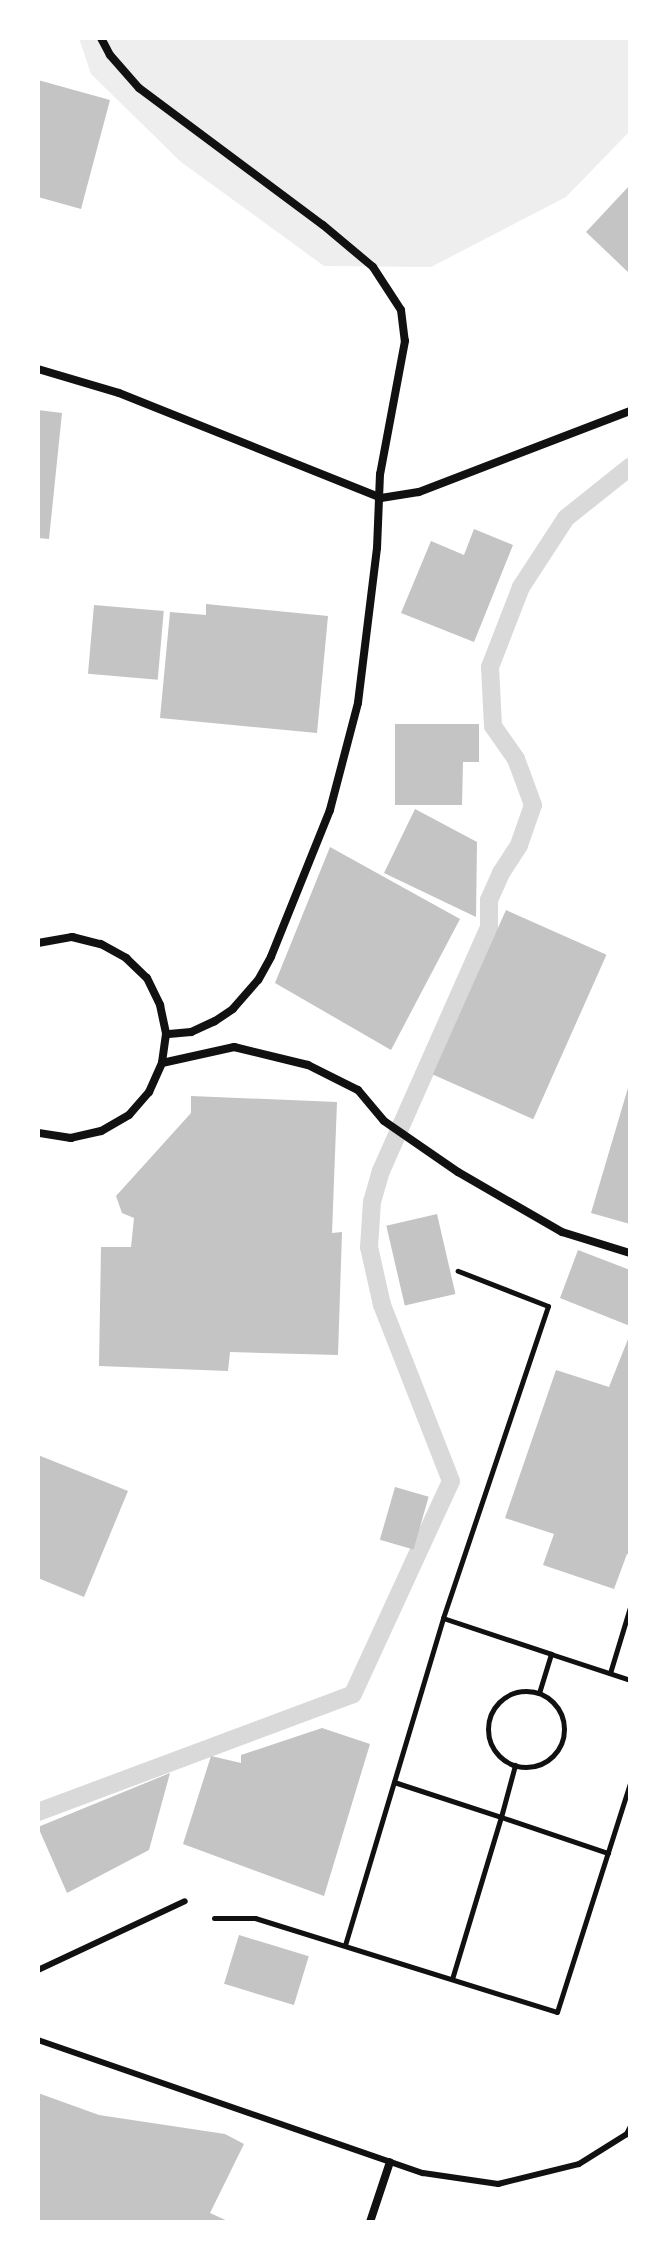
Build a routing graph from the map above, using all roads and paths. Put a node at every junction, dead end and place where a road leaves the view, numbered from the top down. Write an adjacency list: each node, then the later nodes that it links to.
1 (101, 38): 4 (street)
2 (38, 369): 4 (street)
3 (630, 411): 4 (street)
4 (381, 498): 6 (street)
5 (38, 943): 6 (street)
6 (166, 1034): 7 (street)
7 (162, 1063): 8 (street); 9 (street)
8 (38, 1134)
9 (630, 1253)
10 (458, 1271): 12 (path)
11 (630, 1607): 14 (path)
12 (443, 1618): 13 (path); 18 (path)
13 (551, 1654): 14 (path); 16 (path)
14 (610, 1673): 15 (path)
15 (630, 1680)
16 (539, 1693): 17 (path); 17 (path)
17 (515, 1765): 20 (path)
18 (394, 1782): 20 (path); 23 (path)
19 (630, 1783): 21 (path)
20 (501, 1817): 21 (path); 25 (path)
21 (608, 1853): 25 (path)
22 (185, 1901): 23 (path); 24 (lane)
23 (345, 1945): 25 (path)
24 (38, 1970)
25 (452, 1979)
26 (38, 2040): 28 (lane)
27 (630, 2128): 28 (lane)
28 (390, 2162): 29 (street)
29 (370, 2222)

